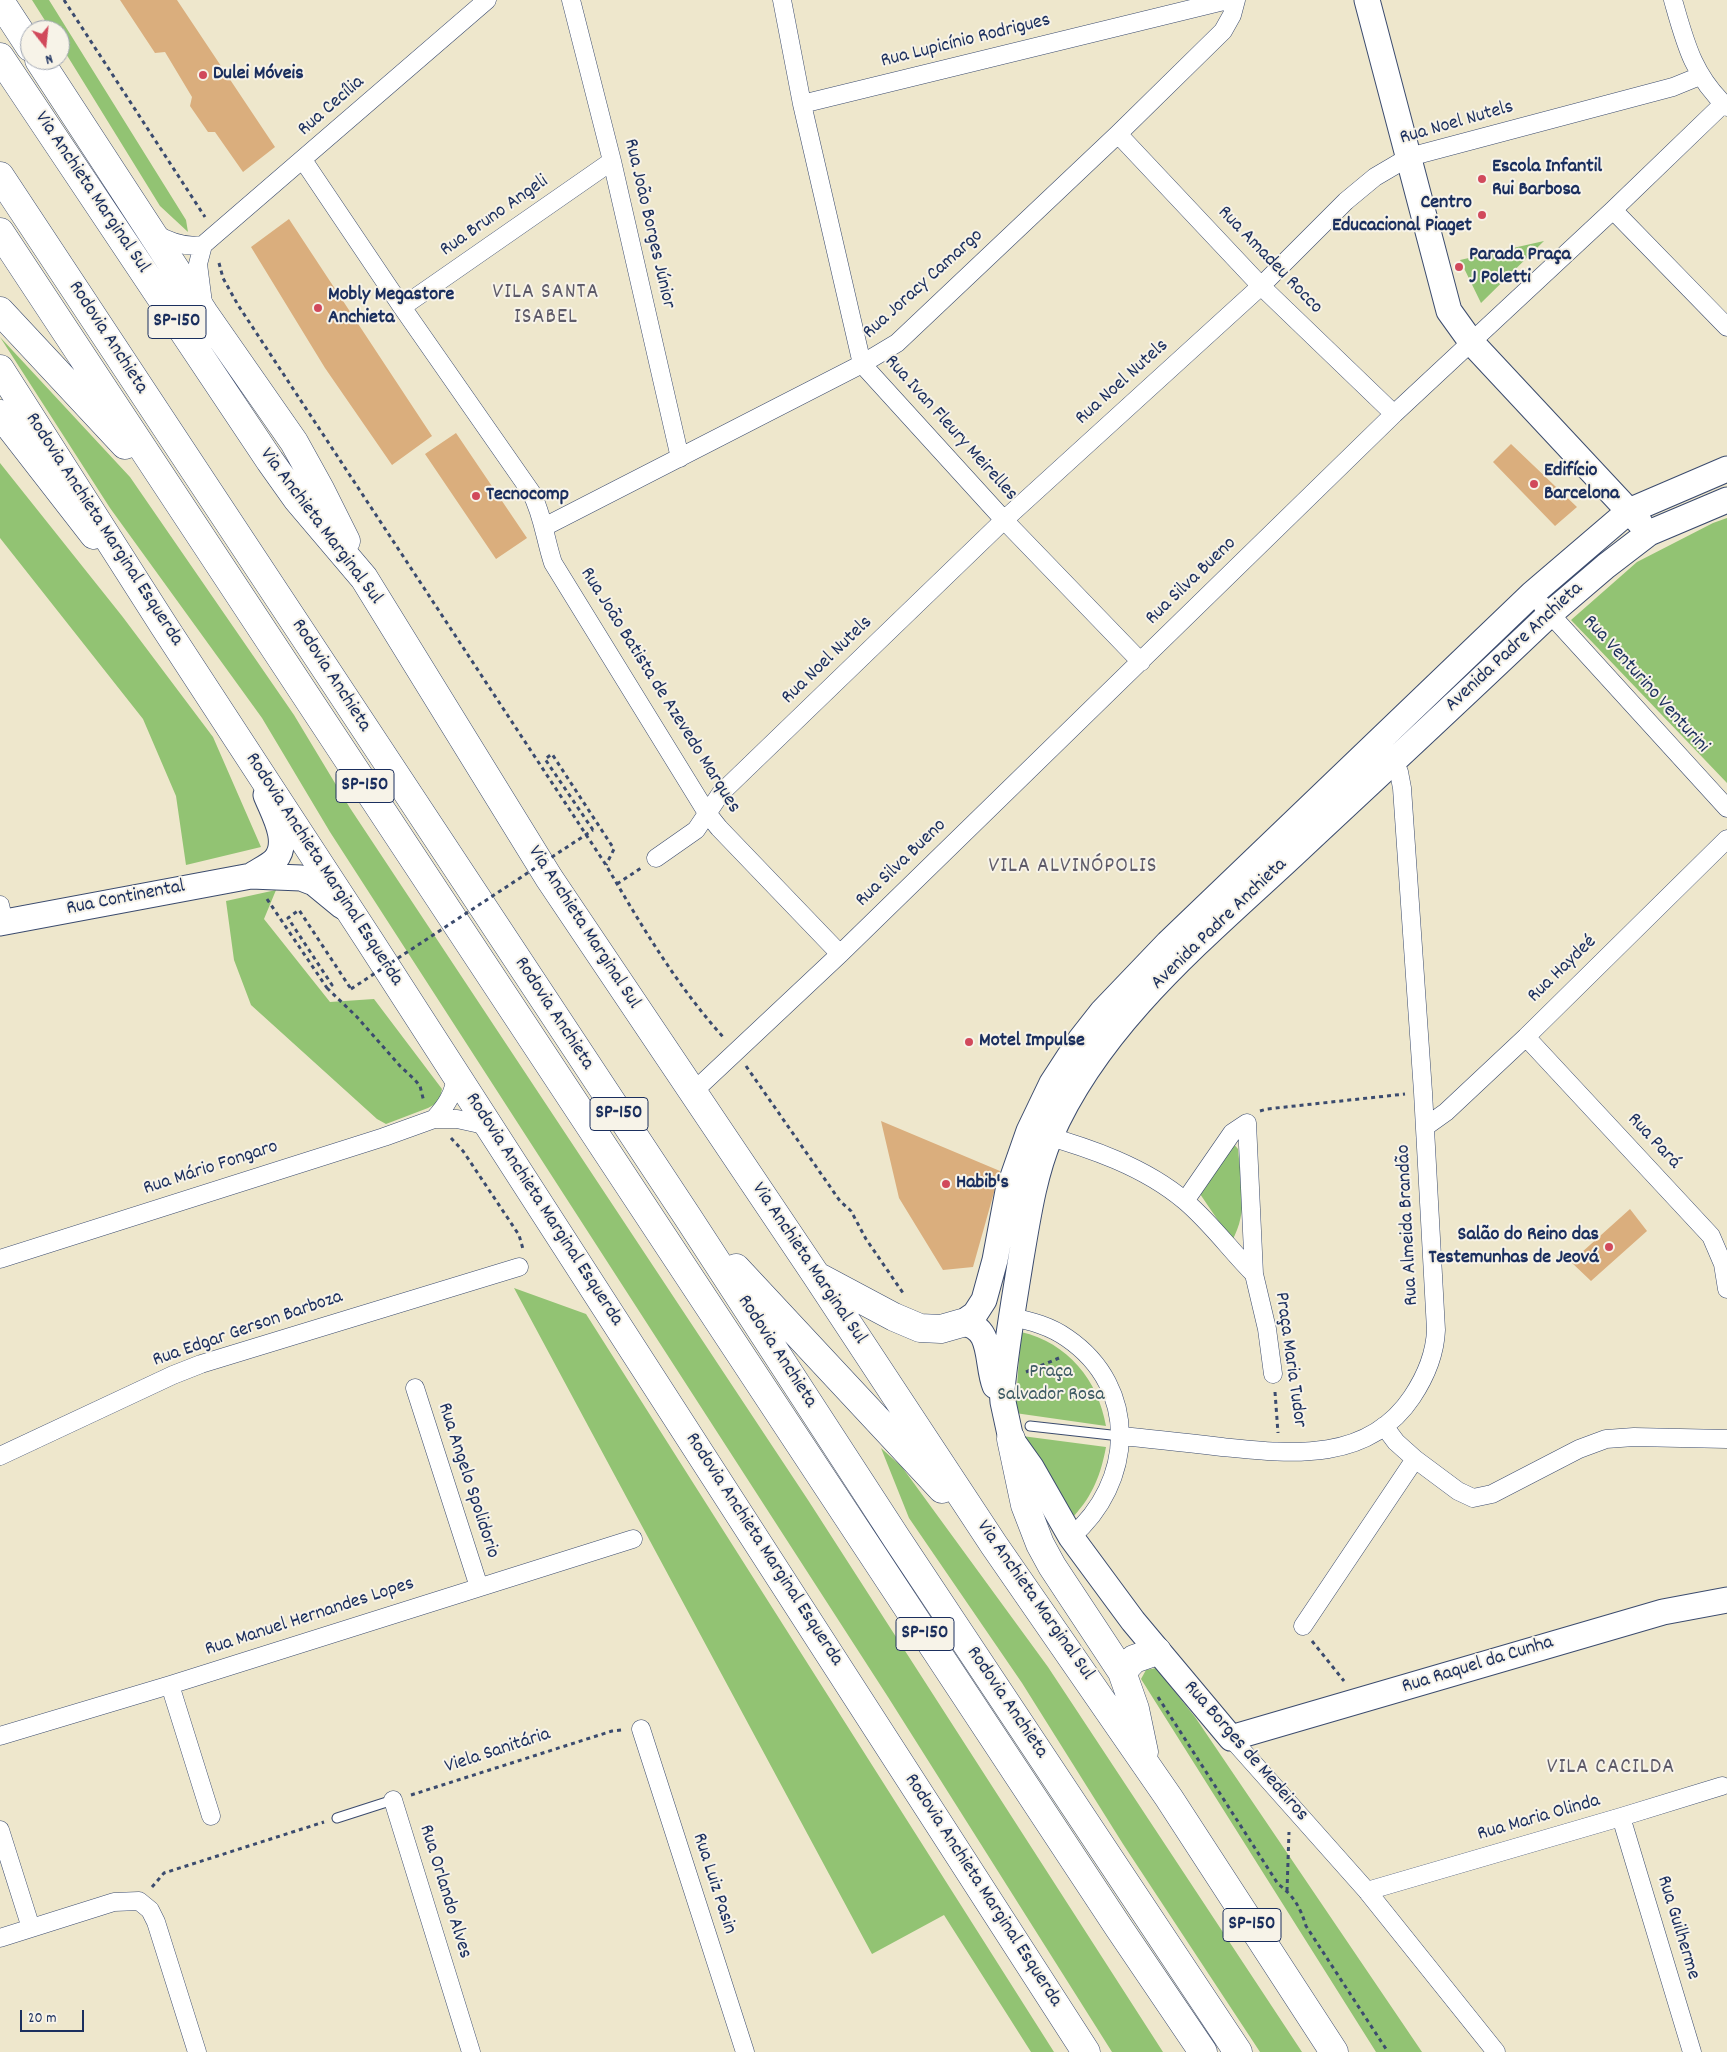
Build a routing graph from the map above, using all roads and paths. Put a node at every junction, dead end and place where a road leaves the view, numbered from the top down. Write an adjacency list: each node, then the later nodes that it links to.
1 (64, 0): 24 (path)
2 (487, 0): 18 (street, Rua Cecília)
3 (571, 0): 19 (street, Rua João Borges Júnior)
4 (782, 0): 14 (street, Rua Ivan Fleury Meirelles)
5 (1228, 0): 14 (street, Rua Lupicínio Rodrigues)
6 (1236, 0): 16 (street, Rua Joracy Camargo)
7 (1367, 0): 17 (street)
8 (1673, 0): 13 (street)
9 (0, 1): 10 (main road)
10 (20, 32)
11 (0, 57): 43 (main road, Via Anchieta Marginal Sul / SP-150)
12 (46, 70): 22 (main road)
13 (1700, 76): 15 (street); 17 (street, Rua Noel Nutels)
14 (802, 104): 31 (street, Rua Ivan Fleury Meirelles)
15 (1725, 106): 21 (street, Rua Silva Bueno)
16 (1118, 134): 25 (street, Rua Amadeu Rocco); 31 (street, Rua Joracy Camargo)
17 (1409, 157): 25 (street, Rua Noel Nutels); 30 (street)
18 (304, 160): 24 (street, Rua Cecília); 26 (street, Rua João Batista de Azevedo Marques)
19 (612, 161): 26 (street, Rua Bruno Angeli); 35 (street, Rua João Borges Júnior)
20 (0, 176): 73 (main road, Rodovia Anchieta / SP-150)
21 (1614, 210): 29 (street); 30 (street, Rua Silva Bueno)
22 (151, 231): 24 (street); 28 (main road)
23 (0, 232): 38 (main road, Rodovia Anchieta / SP-150)
24 (210, 240): 28 (street); 54 (path)
25 (1261, 286): 34 (street, Rua Amadeu Rocco); 40 (street, Rua Noel Nutels)
26 (402, 307): 41 (street, Rua João Batista de Azevedo Marques)
27 (0, 311): 38 (main road)
28 (204, 313): 43 (main road)
29 (1727, 327)
30 (1472, 343): 34 (street, Rua Silva Bueno); 39 (street)
31 (862, 364): 35 (street, Rua Joracy Camargo); 40 (street, Rua Ivan Fleury Meirelles)
32 (0, 369): 46 (main road, Rodovia Anchieta Marginal Esquerda)
33 (0, 414): 46 (main road)
34 (1394, 414): 47 (street, Rua Silva Bueno)
35 (680, 458): 41 (street, Rua Joracy Camargo)
36 (1727, 470): 39 (street, Avenida Padre Anchieta)
37 (1727, 500): 42 (street, Avenida Padre Anchieta)
38 (179, 503): 124 (main road, Rodovia Anchieta / SP-150)
39 (1629, 512): 42 (street); 44 (street, Avenida Padre Anchieta)
40 (1004, 520): 47 (street, Rua Ivan Fleury Meirelles); 51 (street, Rua Noel Nutels)
41 (544, 527): 51 (street, Rua João Batista de Azevedo Marques)
42 (1648, 532): 45 (street, Avenida Padre Anchieta)
43 (364, 578): 65 (main road, Via Anchieta Marginal Sul / SP-150)
44 (1532, 594): 45 (street, Rua Venturino Venturini); 48 (street, Avenida Padre Anchieta)
45 (1552, 613): 48 (street, Avenida Padre Anchieta); 50 (street, Rua Venturino Venturini)
46 (164, 626): 49 (main road, Rodovia Anchieta Marginal Esquerda)
47 (1141, 662): 60 (street, Rua Silva Bueno)
48 (1387, 751): 66 (street, Rua Almeida Brandão); 71 (street, Avenida Padre Anchieta)
49 (254, 763): 55 (street, Rua Continental); 59 (main road, Rodovia Anchieta Marginal Esquerda)
50 (1727, 808)
51 (707, 813): 53 (street, Rua Noel Nutels); 60 (street, Rua João Batista de Azevedo Marques)
52 (1727, 839): 62 (street, Rua Haydeé)
53 (656, 858)
54 (606, 865): 57 (path); 61 (path, bridge)
55 (251, 876): 58 (street, Rua Continental); 59 (street, Rua Continental); 61 (path)
56 (622, 881): 57 (path)
57 (617, 884): 63 (path)
58 (1, 916)
59 (354, 918): 64 (main road, Rodovia Anchieta Marginal Esquerda)
60 (840, 954): 63 (street, Rua Silva Bueno)
61 (327, 988): 67 (path)
62 (1526, 1037): 70 (street, Rua Haydeé); 75 (street, Rua Pará)
63 (737, 1052): 65 (street, Rua Silva Bueno); 83 (path)
64 (456, 1076): 67 (street); 69 (main road, Rodovia Anchieta Marginal Esquerda)
65 (693, 1092): 81 (main road, Via Anchieta Marginal Sul / SP-150)
66 (1423, 1092): 68 (path); 70 (street, Rua Almeida Brandão)
67 (430, 1120): 69 (street); 74 (street, Rua Mário Fongaro); 79 (path)
68 (1246, 1123): 72 (street); 80 (street, Praça Maria Tudor)
69 (489, 1126): 126 (main road, Rodovia Anchieta Marginal Esquerda)
70 (1425, 1127): 90 (street, Rua Almeida Brandão)
71 (1040, 1134): 72 (street, Praça Maria Tudor); 78 (street, Avenida Padre Anchieta); 84 (street, Avenida Padre Anchieta)
72 (1185, 1201): 80 (street, Praça Maria Tudor)
73 (687, 1216): 99 (main road); 134 (main road, Rodovia Anchieta / SP-150)
74 (52, 1242): 76 (street); 77 (street, Rua Mário Fongaro)
75 (1722, 1245): 82 (street, Rua Pará)
76 (0, 1247)
77 (0, 1259)
78 (995, 1260): 84 (street); 85 (street, Avenida Padre Anchieta)
79 (519, 1267): 95 (street, Rua Edgar Gerson Barboza)
80 (1254, 1274): 87 (street, Praça Maria Tudor)
81 (816, 1275): 85 (main road); 99 (main road, Via Anchieta Marginal Sul / SP-150)
82 (1727, 1289)
83 (905, 1296)
84 (1011, 1317): 86 (street); 89 (street, Avenida Padre Anchieta)
85 (962, 1324): 89 (street)
86 (1081, 1349): 89 (path); 92 (street)
87 (1273, 1374): 94 (path, Praça Maria Tudor)
88 (415, 1388): 100 (street, Rua Angelo Spolidorio)
89 (1003, 1392): 91 (street, Avenida Padre Anchieta)
90 (1384, 1426): 94 (street, Rua Almeida Brandão); 96 (street)
91 (1021, 1433): 92 (lane); 97 (street, Rua Borges de Medeiros); 104 (main road)
92 (1120, 1436): 94 (street, Rua Almeida Brandão); 97 (street)
93 (1727, 1439): 96 (street)
94 (1278, 1452)
95 (0, 1456)
96 (1415, 1459): 102 (street)
97 (1071, 1537): 103 (street, Rua Borges de Medeiros)
98 (633, 1539): 100 (street, Rua Manuel Hernandes Lopes)
99 (994, 1545): 112 (main road, Via Anchieta Marginal Sul / SP-150)
100 (479, 1587): 105 (street, Rua Manuel Hernandes Lopes)
101 (1727, 1600): 107 (street, Rua Raquel da Cunha)
102 (1303, 1626): 107 (path)
103 (1157, 1651): 104 (main road); 111 (street, Rua Borges de Medeiros)
104 (1122, 1672): 112 (main road)
105 (170, 1685): 110 (street, Rua Manuel Hernandes Lopes); 116 (street)
106 (1156, 1694): 121 (path)
107 (1361, 1701): 111 (street, Rua Raquel da Cunha)
108 (641, 1729): 129 (street, Rua Luiz Pasin)
109 (612, 1731): 114 (path, Viela Sanitária)
110 (0, 1736)
111 (1231, 1738): 115 (street, Rua Borges de Medeiros)
112 (1148, 1766): 135 (main road, Via Anchieta Marginal Sul / SP-150)
113 (1722, 1786): 117 (street, Rua Maria Olinda)
114 (393, 1800): 118 (lane); 128 (street, Rua Orlando Alves)
115 (1290, 1804): 121 (path); 122 (street, Rua Borges de Medeiros)
116 (211, 1816)
117 (1621, 1817): 122 (street, Rua Maria Olinda); 138 (street, Rua Guilherme)
118 (337, 1818): 120 (path)
119 (0, 1830): 123 (street)
120 (164, 1873)
121 (1287, 1891): 136 (path)
122 (1367, 1891): 137 (street, Rua Borges de Medeiros)
123 (31, 1928): 125 (street); 127 (street)
124 (1119, 1928): 132 (main road); 133 (main road, Rodovia Anchieta / SP-150)
125 (0, 1938)
126 (1063, 2017): 130 (street); 131 (main road, Rodovia Anchieta Marginal Esquerda)
127 (197, 2052)
128 (471, 2052)
129 (744, 2052)
130 (1076, 2052)
131 (1086, 2052)
132 (1184, 2052)
133 (1203, 2052)
134 (1238, 2052)
135 (1334, 2052)
136 (1388, 2052)
137 (1496, 2052)
138 (1692, 2052)

